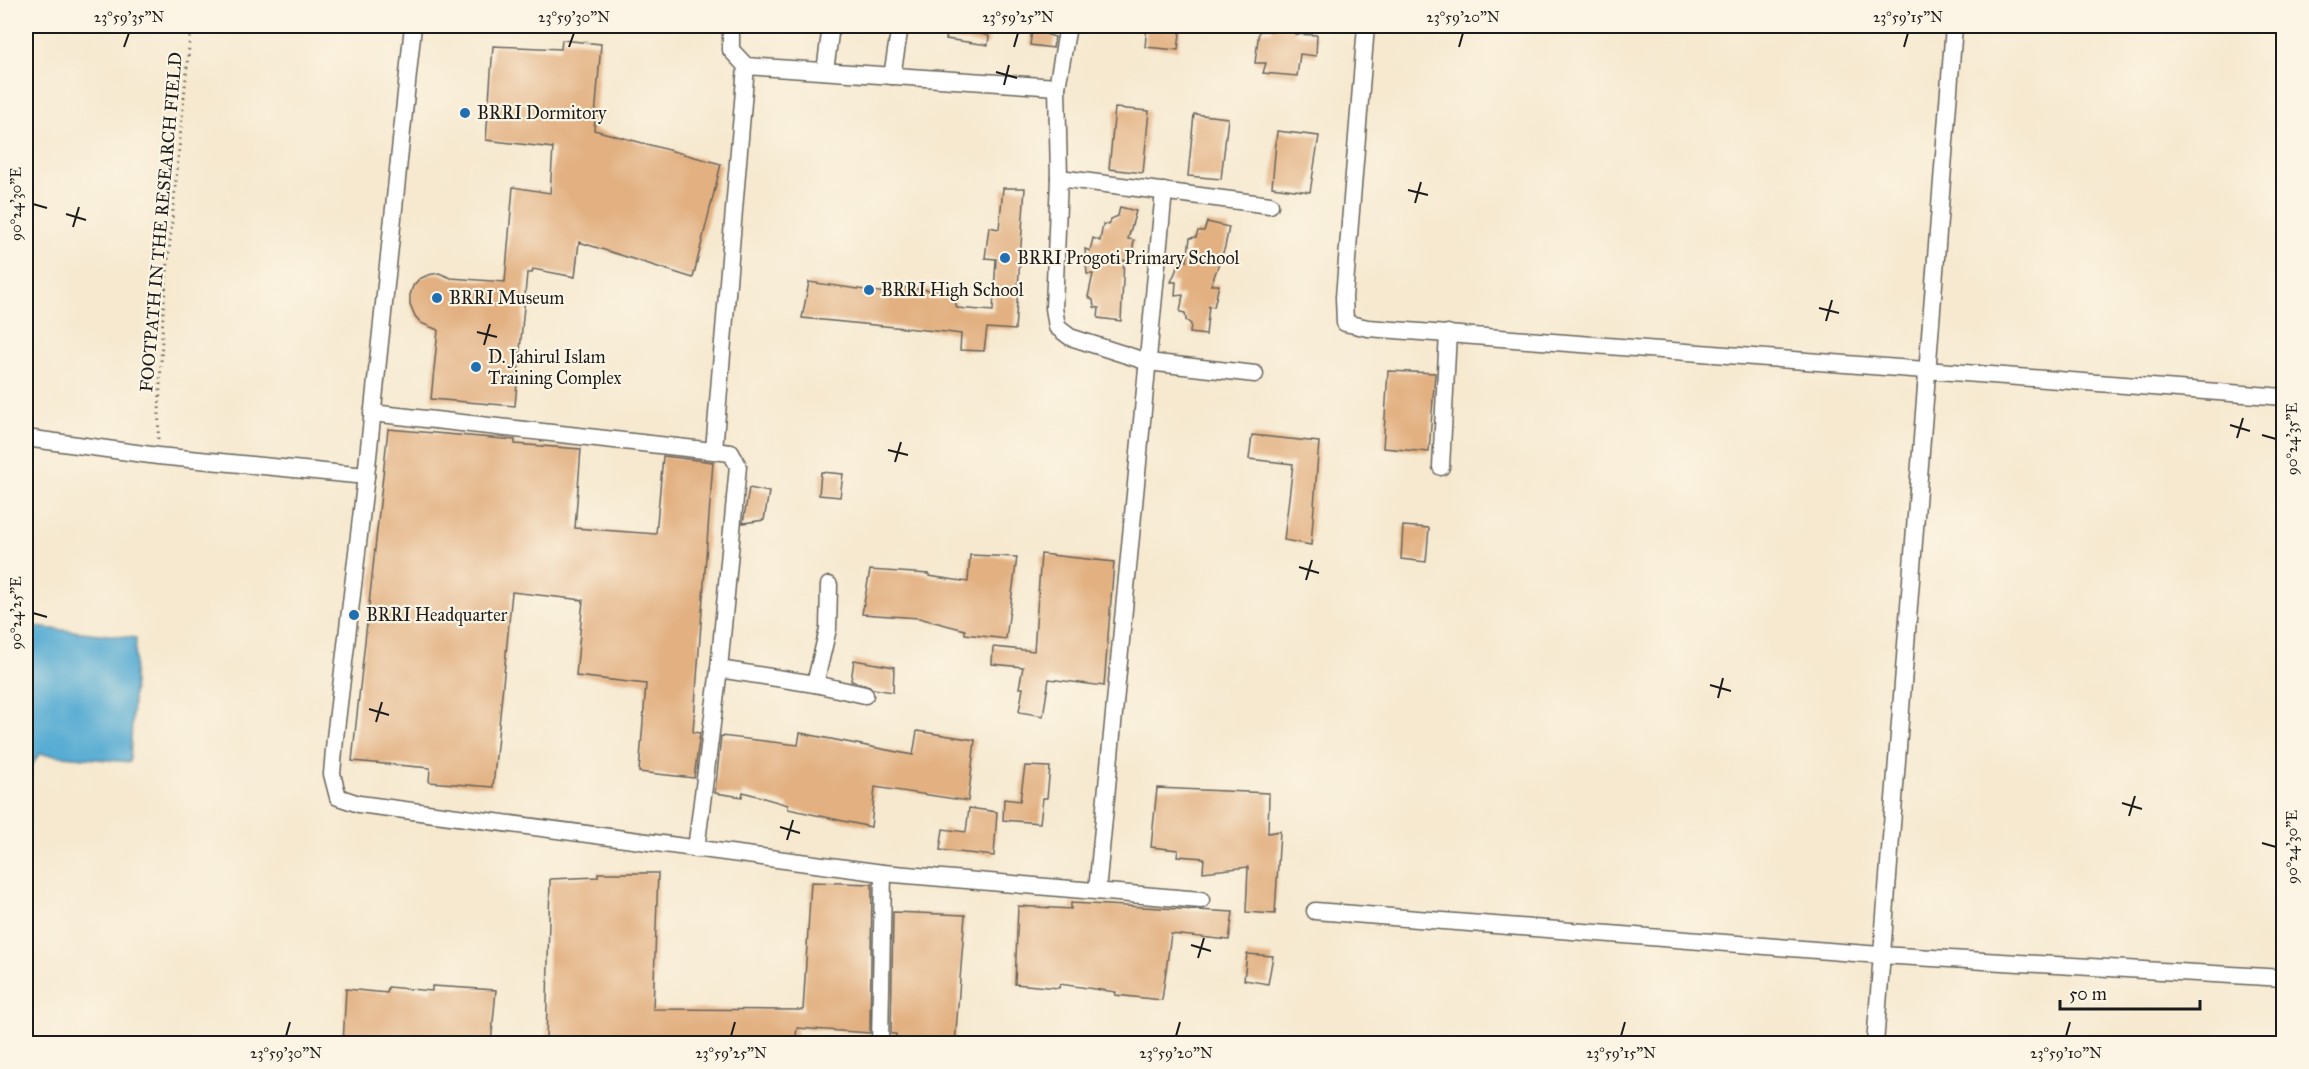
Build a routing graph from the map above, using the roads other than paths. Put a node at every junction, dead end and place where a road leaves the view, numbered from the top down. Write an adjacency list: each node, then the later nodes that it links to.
1 (413, 26): 20 (street)
2 (731, 26): 8 (street)
3 (831, 26): 9 (street)
4 (900, 26): 10 (street)
5 (1068, 26): 11 (street)
6 (1366, 26): 15 (street)
7 (1953, 26): 17 (street)
8 (746, 66): 9 (street); 22 (street)
9 (825, 71): 10 (street)
10 (892, 76): 11 (street)
11 (1057, 87): 12 (street)
12 (1059, 178): 13 (street); 16 (street)
13 (1164, 191): 14 (street); 16 (street)
14 (1269, 205)
15 (1448, 333): 17 (street); 23 (street)
16 (1148, 362): 18 (street); 31 (street)
17 (1928, 372): 19 (street); 34 (street)
18 (1255, 374)
19 (2283, 397)
20 (372, 413): 22 (street); 24 (street)
21 (26, 438): 24 (street)
22 (714, 450): 26 (street)
23 (1441, 467)
24 (366, 476): 29 (street)
25 (829, 585): 27 (street)
26 (719, 669): 27 (street); 29 (street)
27 (815, 684): 28 (street)
28 (865, 695)
29 (696, 849): 30 (street)
30 (883, 873): 31 (street); 36 (street)
31 (1097, 891): 32 (street)
32 (1201, 900)
33 (1315, 911): 34 (street)
34 (1880, 955): 35 (street); 37 (street)
35 (2283, 978)
36 (880, 1044)
37 (1875, 1044)

